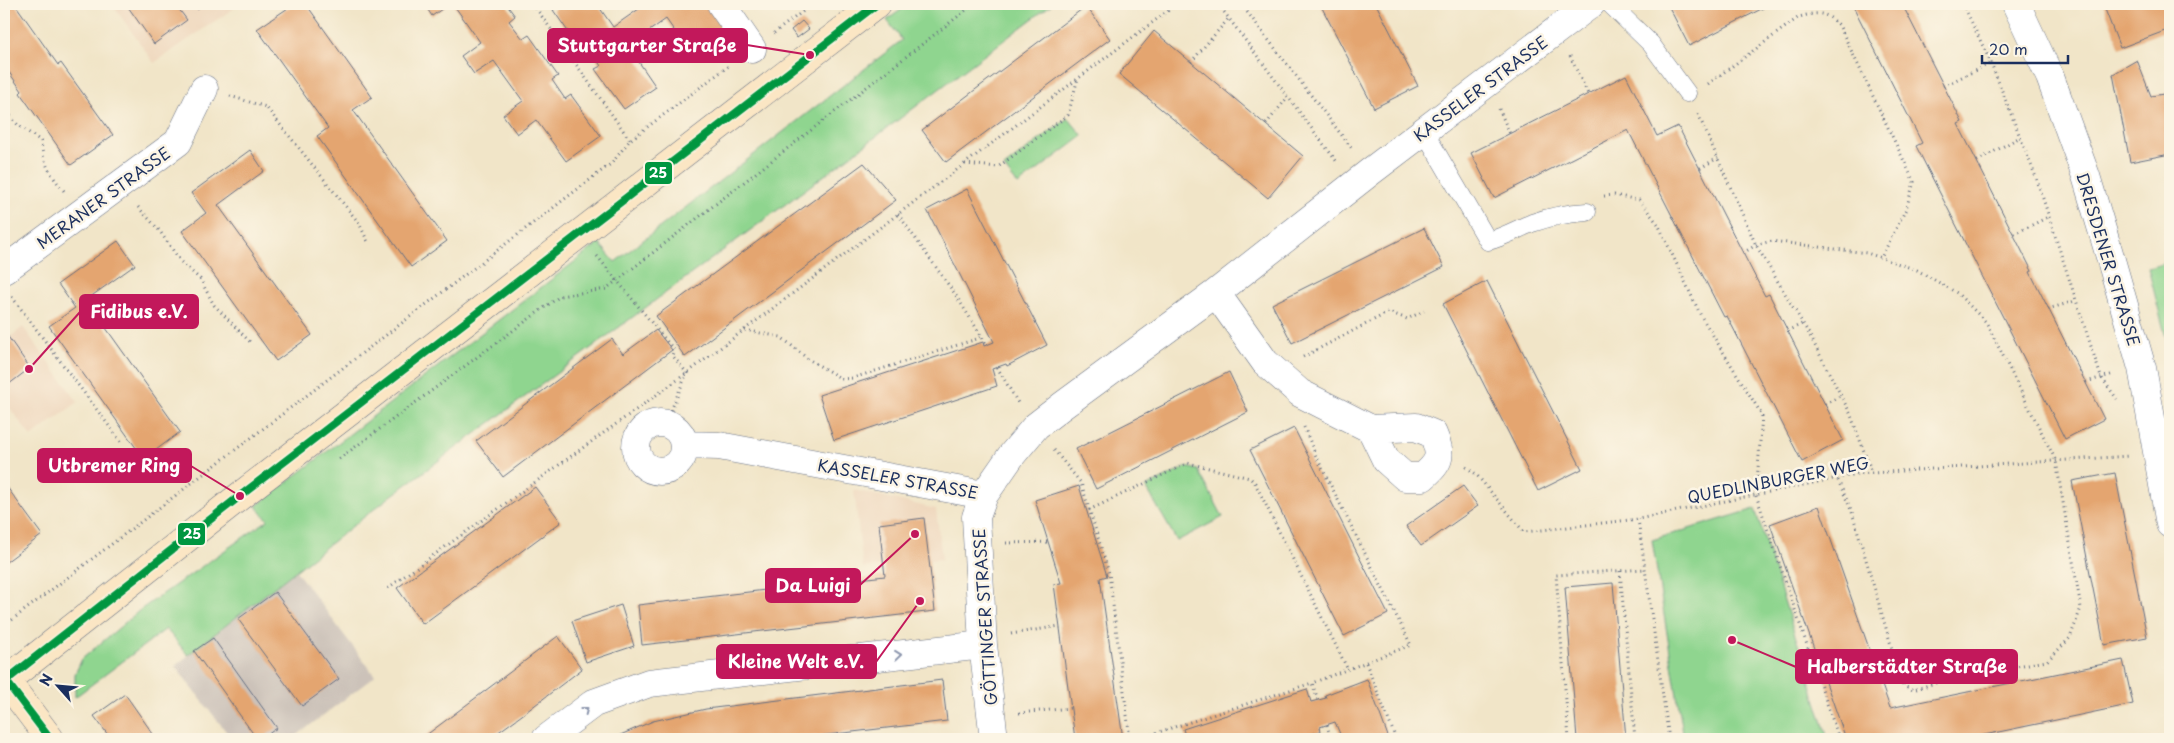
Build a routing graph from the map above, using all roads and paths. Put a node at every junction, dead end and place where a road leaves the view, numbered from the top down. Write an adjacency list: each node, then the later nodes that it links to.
1 (203, 4): 16 (path)
2 (533, 4): 32 (path)
3 (721, 4): 19 (street)
4 (813, 4): 19 (path)
5 (877, 4): 43 (street)
6 (974, 4): 49 (path)
7 (1177, 4): 22 (path)
8 (1218, 4): 17 (path)
9 (1240, 4): 37 (path)
10 (1591, 4): 18 (street, KASSELER STRASSE)
11 (1610, 4): 25 (lane)
12 (1912, 4): 15 (path)
13 (1963, 4): 21 (path)
14 (2016, 4): 76 (street, DRESDENER STRASSE)
15 (1904, 8)
16 (197, 9)
17 (1229, 18): 20 (path); 27 (path)
18 (1557, 30): 26 (path); 30 (street, KASSELER STRASSE)
19 (752, 49): 32 (path)
20 (1191, 62)
21 (1991, 62): 23 (path); 31 (path)
22 (1078, 77): 35 (path); 35 (path)
23 (1944, 86)
24 (204, 89): 38 (street, MERANER STRASSE); 45 (path)
25 (1687, 93): 33 (path); 48 (path)
26 (1588, 94)
27 (1288, 97): 29 (path); 37 (path)
28 (4, 108): 39 (path)
29 (1266, 124)
30 (1424, 131): 37 (street, KASSELER STRASSE); 40 (lane)
31 (2020, 137): 34 (path); 42 (path)
32 (630, 140): 91 (path)
33 (1718, 158): 36 (path); 46 (path)
34 (1977, 161)
35 (964, 164): 41 (path)
36 (1700, 168)
37 (1362, 178): 51 (street, KASSELER STRASSE)
38 (118, 186): 39 (street, MERANER STRASSE); 59 (path)
39 (82, 212): 50 (street, MERANER STRASSE)
40 (1587, 212): 82 (path)
41 (898, 214): 56 (path); 58 (path)
42 (2048, 217): 44 (path); 52 (path)
43 (580, 234): 49 (path); 96 (street)
44 (2014, 234)
45 (368, 242)
46 (1756, 245): 47 (path); 48 (path); 55 (path)
47 (1743, 253)
48 (1881, 258): 77 (path)
49 (616, 281): 62 (path); 78 (path)
50 (7, 282): 73 (path)
51 (1216, 293): 63 (street); 71 (street, KASSELER STRASSE)
52 (2075, 301): 53 (path); 64 (path)
53 (2048, 308)
54 (1424, 311): 63 (path)
55 (1803, 324): 57 (path); 66 (path)
56 (744, 330): 58 (path); 62 (path)
57 (1787, 332)
58 (982, 337): 60 (path)
59 (252, 344)
60 (987, 345)
61 (997, 367): 71 (path)
62 (687, 373): 70 (path); 90 (path)
63 (1277, 373): 67 (street)
64 (2101, 377): 65 (path); 68 (path)
65 (2086, 382)
66 (1840, 396): 69 (path); 79 (path)
67 (1307, 397): 72 (street); 94 (path)
68 (2118, 400)
69 (1825, 404)
70 (666, 422): 74 (street); 74 (street)
71 (1036, 426): 81 (street, KASSELER STRASSE); 83 (path)
72 (1371, 429): 75 (street); 75 (street)
73 (122, 442)
74 (685, 445): 81 (street, KASSELER STRASSE)
75 (1440, 451): 84 (path, QUEDLINBURGER WEG)
76 (2157, 455): 77 (path, QUEDLINBURGER WEG); 85 (street, DRESDENER STRASSE)
77 (2056, 461): 79 (path, QUEDLINBURGER WEG); 80 (path)
78 (332, 464)
79 (1872, 473): 80 (path, QUEDLINBURGER WEG)
80 (1837, 478): 82 (path, QUEDLINBURGER WEG)
81 (984, 495): 86 (street, GÖTTINGER STRASSE)
82 (1756, 495): 84 (path, QUEDLINBURGER WEG); 111 (path)
83 (1089, 510): 95 (path); 104 (path)
84 (1638, 519): 88 (path)
85 (2170, 524)
86 (978, 542): 87 (path); 93 (street, GÖTTINGER STRASSE)
87 (1048, 542)
88 (1645, 569): 89 (path); 110 (path)
89 (1620, 571): 108 (path); 109 (path)
90 (388, 588)
91 (4, 626)
92 (1060, 626): 93 (path)
93 (983, 645): 101 (street, GÖTTINGER STRASSE); 103 (street, one-way to 93)
94 (1366, 663): 95 (path); 107 (path)
95 (1348, 670): 97 (path)
96 (4, 680): 102 (street)
97 (1312, 683): 98 (path); 105 (path)
98 (1318, 700)
99 (1071, 708): 101 (path)
100 (1327, 725): 106 (path)
101 (993, 726)
102 (50, 739)
103 (546, 739)
104 (1130, 739)
105 (1137, 739)
106 (1331, 739)
107 (1396, 739)
108 (1569, 739)
109 (1635, 739)
110 (1669, 739)
111 (1839, 739)

